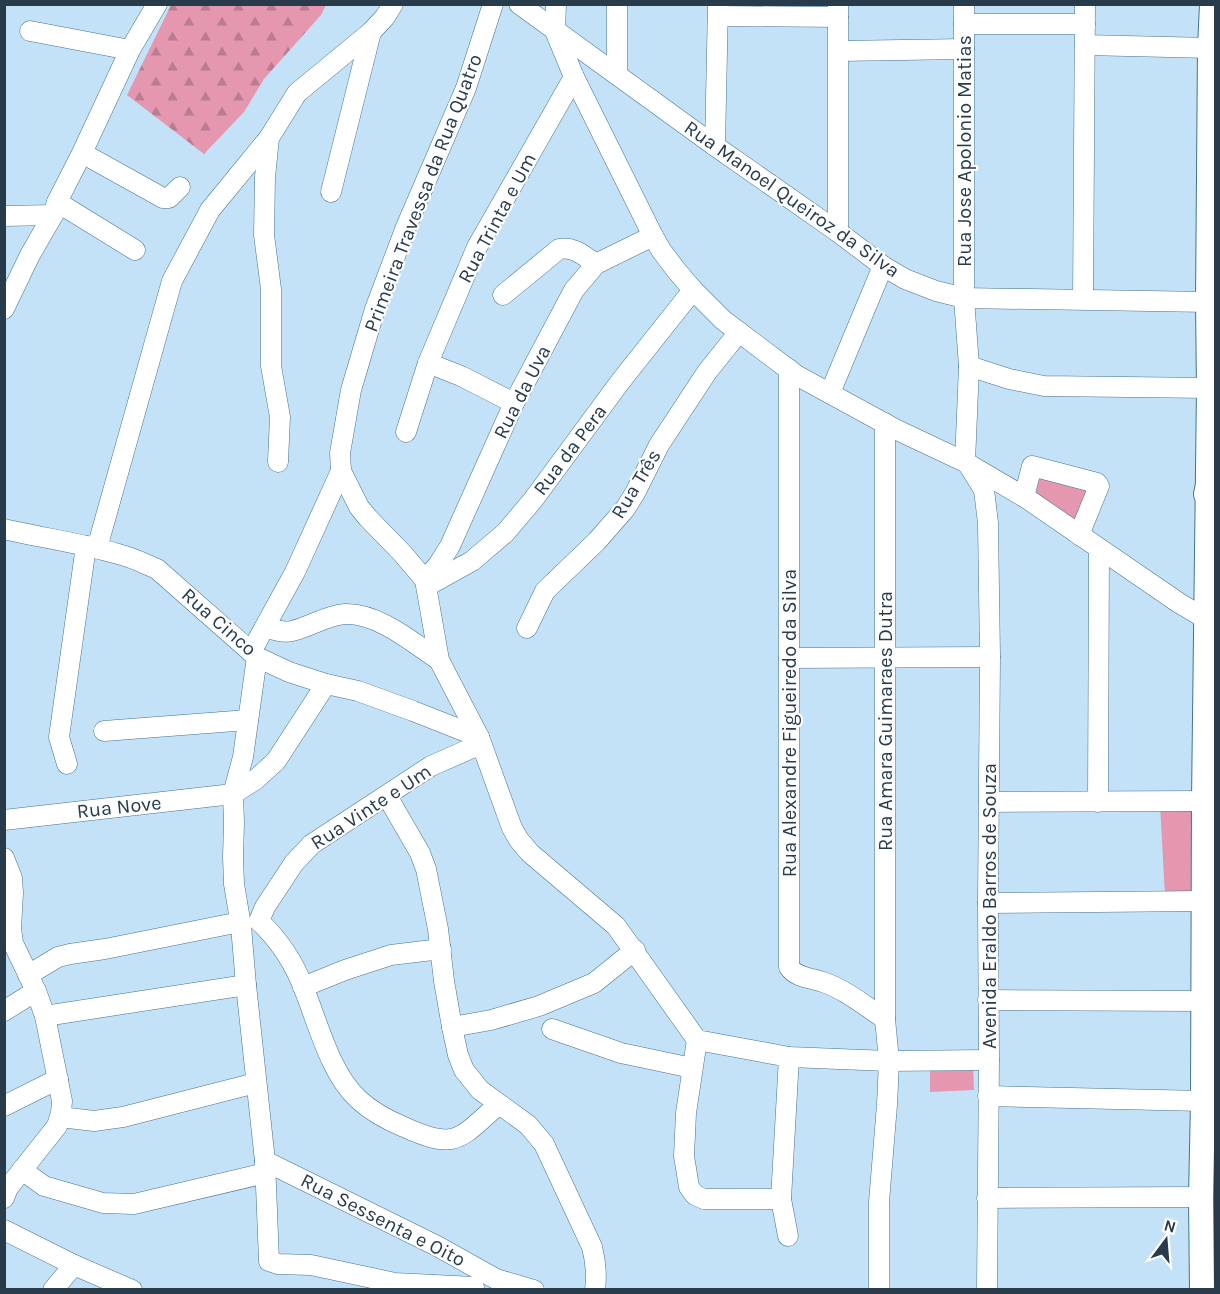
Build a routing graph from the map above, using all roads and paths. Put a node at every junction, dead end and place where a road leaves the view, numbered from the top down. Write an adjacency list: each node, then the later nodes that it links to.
1 (157, 4): 20 (street)
2 (393, 4): 16 (street)
3 (493, 4): 54 (street, Primeira Travessa da Rua Quatro)
4 (519, 4): 15 (street, Rua Manoel Queiroz da Silva)
5 (556, 4): 15 (street)
6 (617, 4): 22 (street)
7 (964, 4): 12 (street, Rua Jose Apolonio Matias)
8 (1085, 4): 13 (street)
9 (718, 10): 10 (street); 25 (street)
10 (838, 11): 21 (street)
11 (1213, 13): 18 (main road)
12 (964, 24): 13 (street); 19 (street, Rua Jose Apolonio Matias)
13 (1085, 24): 17 (street)
14 (30, 31): 20 (street)
15 (555, 31): 22 (street, Rua Manoel Queiroz da Silva); 23 (street)
16 (371, 32): 24 (street); 28 (street)
17 (1085, 45): 18 (street); 39 (street)
18 (1210, 48): 40 (main road)
19 (964, 49): 21 (street); 38 (street, Rua Jose Apolonio Matias)
20 (130, 50): 26 (street)
21 (839, 51): 31 (street)
22 (617, 74): 23 (street); 25 (street, Rua Manoel Queiroz da Silva)
23 (576, 83): 32 (street); 43 (street, Rua Trinta e Um)
24 (269, 138): 52 (street); 60 (street)
25 (715, 146): 31 (street, Rua Manoel Queiroz da Silva)
26 (82, 153): 27 (street); 29 (street)
27 (180, 187)
28 (331, 192)
29 (55, 208): 30 (street); 33 (street); 41 (street)
30 (4, 216)
31 (838, 232): 35 (street, Rua Manoel Queiroz da Silva)
32 (653, 236): 34 (street, Rua da Uva); 36 (street)
33 (135, 250)
34 (596, 264): 37 (street); 48 (street, Rua da Uva)
35 (882, 266): 38 (street, Rua Manoel Queiroz da Silva); 47 (street)
36 (693, 290): 42 (street); 62 (street, Rua da Pera)
37 (503, 295)
38 (964, 298): 39 (street, Rua Manoel Queiroz da Silva); 44 (street, Rua Jose Apolonio Matias)
39 (1083, 299): 40 (street, Rua Manoel Queiroz da Silva)
40 (1208, 302): 46 (main road)
41 (4, 309)
42 (739, 332): 45 (street); 65 (street, Rua Três)
43 (428, 363): 48 (street); 50 (street, Rua Trinta e Um)
44 (969, 366): 46 (street); 53 (street, Rua Jose Apolonio Matias)
45 (789, 369): 47 (street); 69 (street, Rua Alexandre Figueiredo da Silva)
46 (1209, 388): 56 (main road)
47 (830, 393): 49 (street)
48 (514, 403): 62 (street, Rua da Uva)
49 (885, 423): 53 (street); 67 (street, Rua Amara Guimaraes Dutra)
50 (406, 432)
51 (1215, 459): 56 (highway)
52 (278, 462)
53 (966, 462): 55 (street); 57 (street, Avenida Eraldo Barros de Souza)
54 (341, 471): 62 (street, Primeira Travessa da Rua Quatro); 64 (street)
55 (1018, 494): 57 (street); 59 (street); 59 (street)
56 (1208, 494): 63 (main road)
57 (988, 523): 68 (street, Avenida Eraldo Barros de Souza)
58 (4, 529): 60 (street, Rua Cinco)
59 (1079, 535): 61 (street)
60 (91, 547): 66 (street, Rua Cinco); 75 (street)
61 (1098, 549): 63 (street); 80 (street)
62 (426, 583): 70 (street, Primeira Travessa da Rua Quatro)
63 (1206, 619): 78 (main road)
64 (265, 627): 66 (street); 70 (street)
65 (527, 628)
66 (254, 654): 71 (street, Rua Cinco); 72 (street)
67 (885, 657): 68 (street); 69 (street); 95 (street, Rua Amara Guimaraes Dutra)
68 (990, 657): 79 (street, Avenida Eraldo Barros de Souza)
69 (789, 658): 95 (street, Rua Alexandre Figueiredo da Silva)
70 (440, 660): 74 (street, Primeira Travessa da Rua Quatro)
71 (326, 684): 74 (street, Rua Cinco); 76 (street)
72 (248, 720): 73 (street); 76 (street)
73 (104, 731)
74 (480, 740): 77 (street, Rua Vinte e Um); 87 (street, Primeira Travessa da Rua Quatro)
75 (67, 764)
76 (233, 794): 81 (street, Rua Nove); 85 (street)
77 (387, 796): 85 (street, Rua Vinte e Um); 86 (street)
78 (1204, 801): 80 (street); 84 (main road)
79 (989, 802): 80 (street); 83 (street, Avenida Eraldo Barros de Souza)
80 (1098, 802)
81 (4, 820)
82 (4, 858): 88 (street)
83 (988, 903): 84 (street); 91 (street, Avenida Eraldo Barros de Souza)
84 (1210, 905): 92 (main road)
85 (247, 923): 88 (street); 89 (street); 90 (street)
86 (439, 939): 90 (street); 96 (street)
87 (635, 950): 96 (street); 98 (street, Primeira Travessa da Rua Quatro)
88 (32, 983): 93 (street); 94 (street)
89 (246, 985): 94 (street); 104 (street)
90 (303, 987): 107 (street)
91 (988, 1000): 92 (street); 100 (street, Avenida Eraldo Barros de Souza)
92 (1203, 1001): 106 (main road)
93 (4, 1011)
94 (45, 1016): 103 (street)
95 (885, 1019): 101 (street)
96 (452, 1027): 107 (street)
97 (552, 1029): 102 (street)
98 (697, 1040): 99 (street); 102 (street)
99 (789, 1057): 101 (street); 115 (street)
100 (989, 1060): 101 (street); 105 (street, Avenida Eraldo Barros de Souza)
101 (889, 1061): 124 (street)
102 (692, 1068): 115 (street)
103 (58, 1079): 108 (street); 109 (street)
104 (256, 1083): 109 (street); 110 (street)
105 (987, 1096): 106 (street); 114 (street, Avenida Eraldo Barros de Souza)
106 (1203, 1101): 113 (main road)
107 (499, 1104): 123 (street)
108 (4, 1106)
109 (60, 1117): 111 (street)
110 (265, 1167): 111 (street); 119 (street, Rua Sessenta e Oito); 119 (street)
111 (22, 1170): 112 (street)
112 (6, 1190)
113 (1201, 1197): 114 (street); 126 (main road)
114 (987, 1198): 125 (street, Avenida Eraldo Barros de Souza)
115 (781, 1199): 117 (street)
116 (4, 1230): 118 (street)
117 (788, 1236)
118 (74, 1265): 120 (street); 121 (street)
119 (485, 1285): 122 (street, Rua Sessenta e Oito)
120 (53, 1290)
121 (132, 1290)
122 (534, 1290)
123 (595, 1290)
124 (879, 1290)
125 (987, 1290)
126 (1202, 1290)

